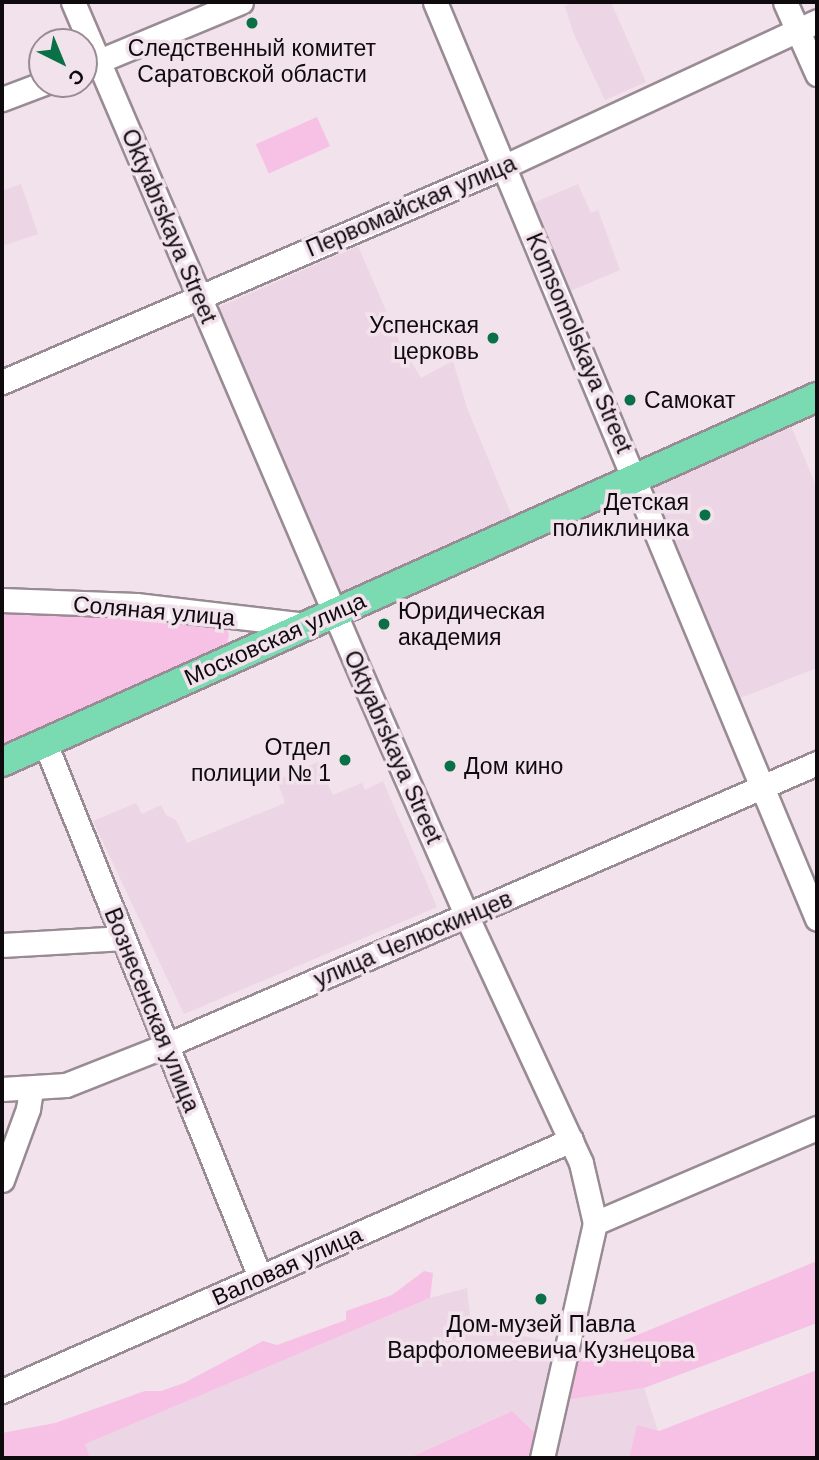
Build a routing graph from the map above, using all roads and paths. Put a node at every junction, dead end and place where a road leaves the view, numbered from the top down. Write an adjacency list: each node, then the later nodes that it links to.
1 (73, 2): 6 (street, Oktyabrskaya Street)
2 (241, 2): 7 (street)
3 (435, 2): 12 (street, Komsomolskaya Street)
4 (786, 2): 5 (street)
5 (808, 25): 8 (street); 12 (street, Первомайская улица)
6 (81, 28)
7 (98, 61)
8 (817, 74)
9 (98, 79): 13 (street, Oktyabrskaya Street)
10 (28, 89): 11 (street)
11 (2, 99)
12 (505, 166): 13 (street, Первомайская улица); 16 (street, Komsomolskaya Street)
13 (200, 297): 14 (street, Первомайская улица); 18 (street, Oktyabrskaya Street)
14 (2, 383)
15 (817, 397): 16 (main road, Московская улица)
16 (636, 478): 18 (main road, Московская улица); 23 (street, Komsomolskaya Street)
17 (2, 600): 19 (street, Соляная улица)
18 (334, 612): 19 (main road, Московская улица); 24 (street, Oktyabrskaya Street)
19 (306, 625): 20 (main road, Московская улица)
20 (45, 743): 21 (main road, Московская улица); 26 (street, Вознесенская улица)
21 (2, 762)
22 (817, 764): 23 (street, улица Челюскинцев)
23 (764, 788): 24 (street, улица Челюскинцев); 25 (street, Komsomolskaya Street)
24 (467, 916): 28 (street, улица Челюскинцев); 32 (street, Oktyabrskaya Street)
25 (817, 919)
26 (122, 938): 27 (street); 28 (street, Вознесенская улица)
27 (2, 945)
28 (167, 1045): 29 (street, улица Челюскинцев); 35 (street, Вознесенская улица)
29 (31, 1088): 30 (street, улица Челюскинцев); 33 (street)
30 (2, 1089)
31 (817, 1128): 34 (street)
32 (571, 1140): 34 (street, Oktyabrskaya Street); 35 (street, Валовая улица)
33 (2, 1180)
34 (595, 1223): 37 (street)
35 (260, 1277): 36 (street, Валовая улица)
36 (2, 1391)
37 (542, 1458)

